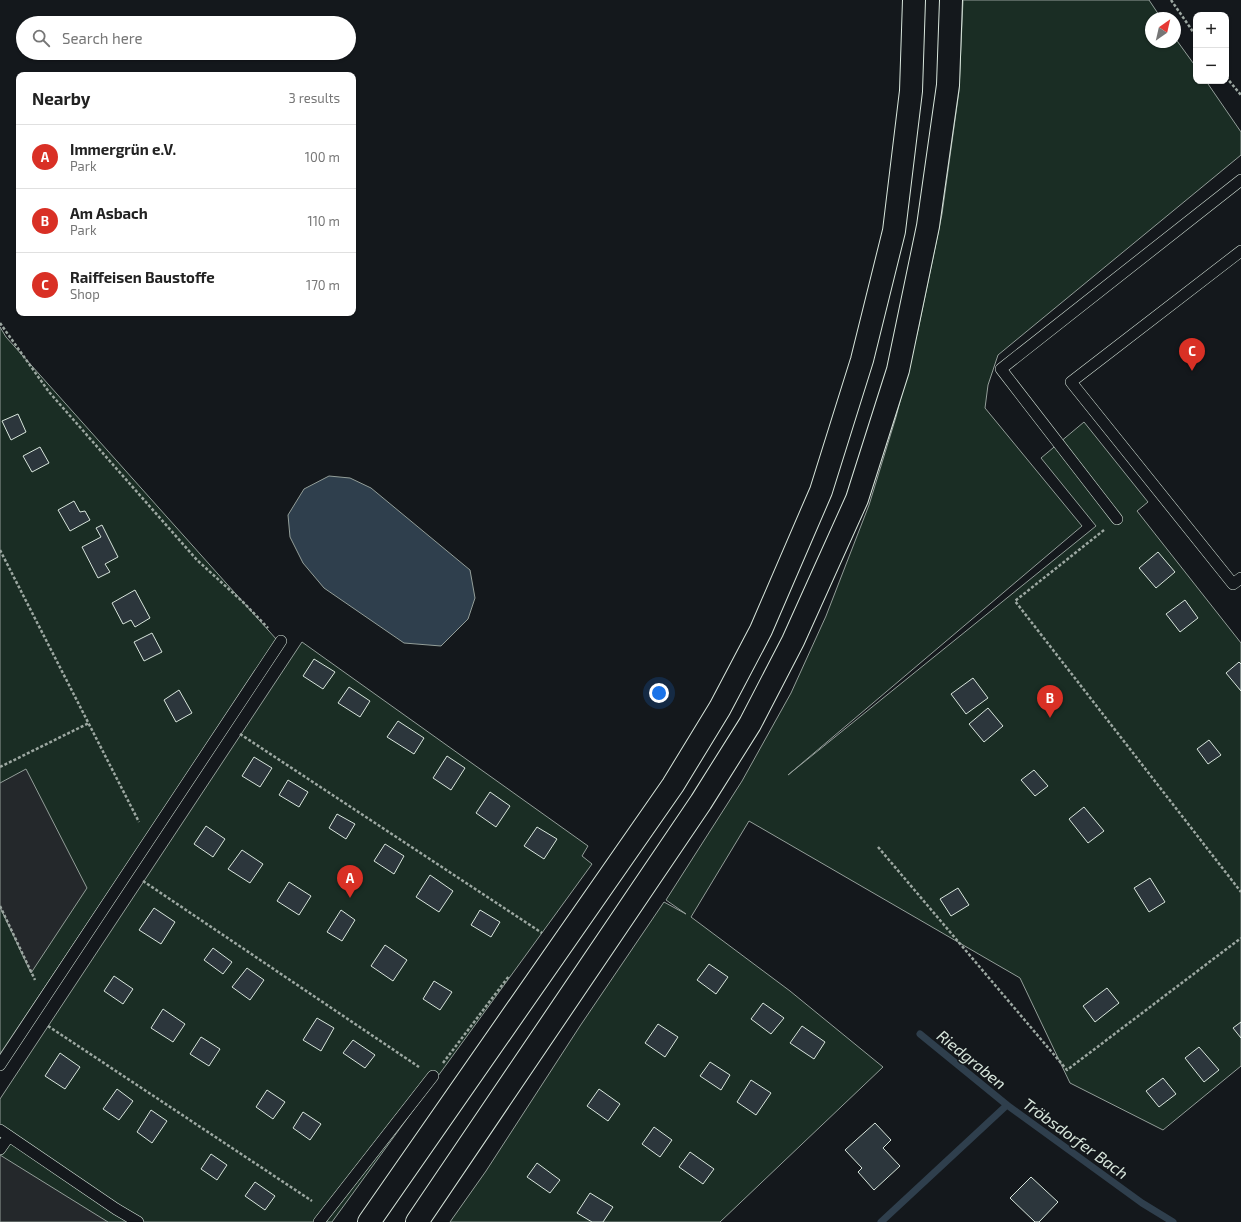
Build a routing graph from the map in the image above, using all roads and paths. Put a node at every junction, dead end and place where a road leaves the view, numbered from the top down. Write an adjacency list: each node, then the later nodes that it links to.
1 (914, 0): 34 (main road)
2 (951, 0): 35 (main road)
3 (1171, 0): 4 (path)
4 (1193, 32)
5 (1229, 81): 6 (path)
6 (1241, 95)
7 (1241, 180): 10 (lane)
8 (1241, 251): 12 (lane)
9 (0, 323): 13 (path)
10 (1117, 519): 20 (path)
11 (0, 550): 14 (path)
12 (1241, 578)
13 (282, 641): 15 (lane)
14 (89, 723): 16 (path); 17 (path)
15 (226, 726): 19 (lane); 22 (path)
16 (0, 767)
17 (140, 823)
18 (878, 847): 23 (path)
19 (129, 871): 25 (lane); 28 (path)
20 (1241, 892)
21 (0, 906): 25 (path)
22 (542, 933)
23 (1241, 938)
24 (514, 970): 28 (path)
25 (44, 998): 26 (lane)
26 (32, 1016): 27 (lane); 31 (path)
27 (0, 1065)
28 (433, 1076): 31 (lane)
29 (5, 1133): 30 (lane); 32 (lane)
30 (0, 1149)
31 (328, 1211): 33 (lane)
32 (138, 1222)
33 (319, 1222)
34 (369, 1222)
35 (417, 1222)

